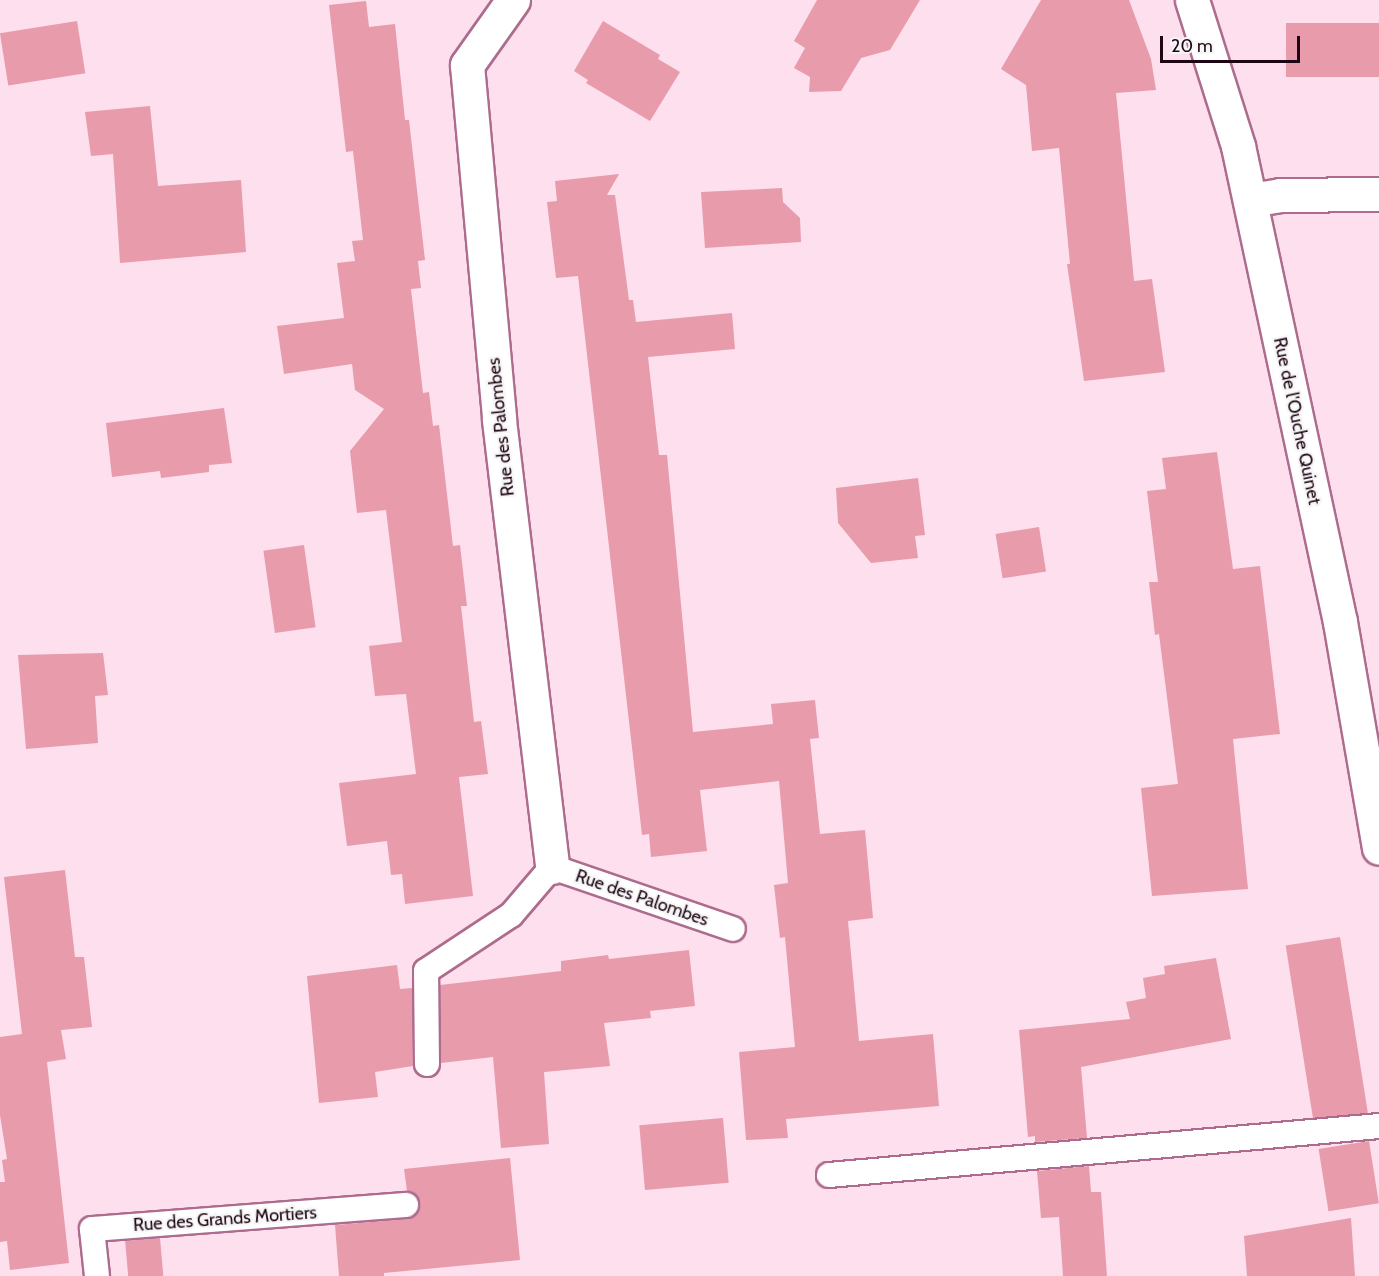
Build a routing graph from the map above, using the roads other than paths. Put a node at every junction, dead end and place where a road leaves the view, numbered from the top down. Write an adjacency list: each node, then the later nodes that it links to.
1 (513, 0): 6 (street, Rue des Palombes)
2 (1192, 0): 4 (street, Rue de l'Ouche Quinet)
3 (1379, 194): 4 (street)
4 (1250, 200): 5 (street, Rue de l'Ouche Quinet)
5 (1379, 849)
6 (552, 867): 7 (lane, Rue des Palombes); 8 (lane, Rue des Palombes)
7 (733, 929)
8 (427, 1064)
9 (1379, 1126): 10 (lane)
10 (829, 1175)
11 (406, 1205): 12 (lane, Rue des Grands Mortiers)
12 (97, 1276)

